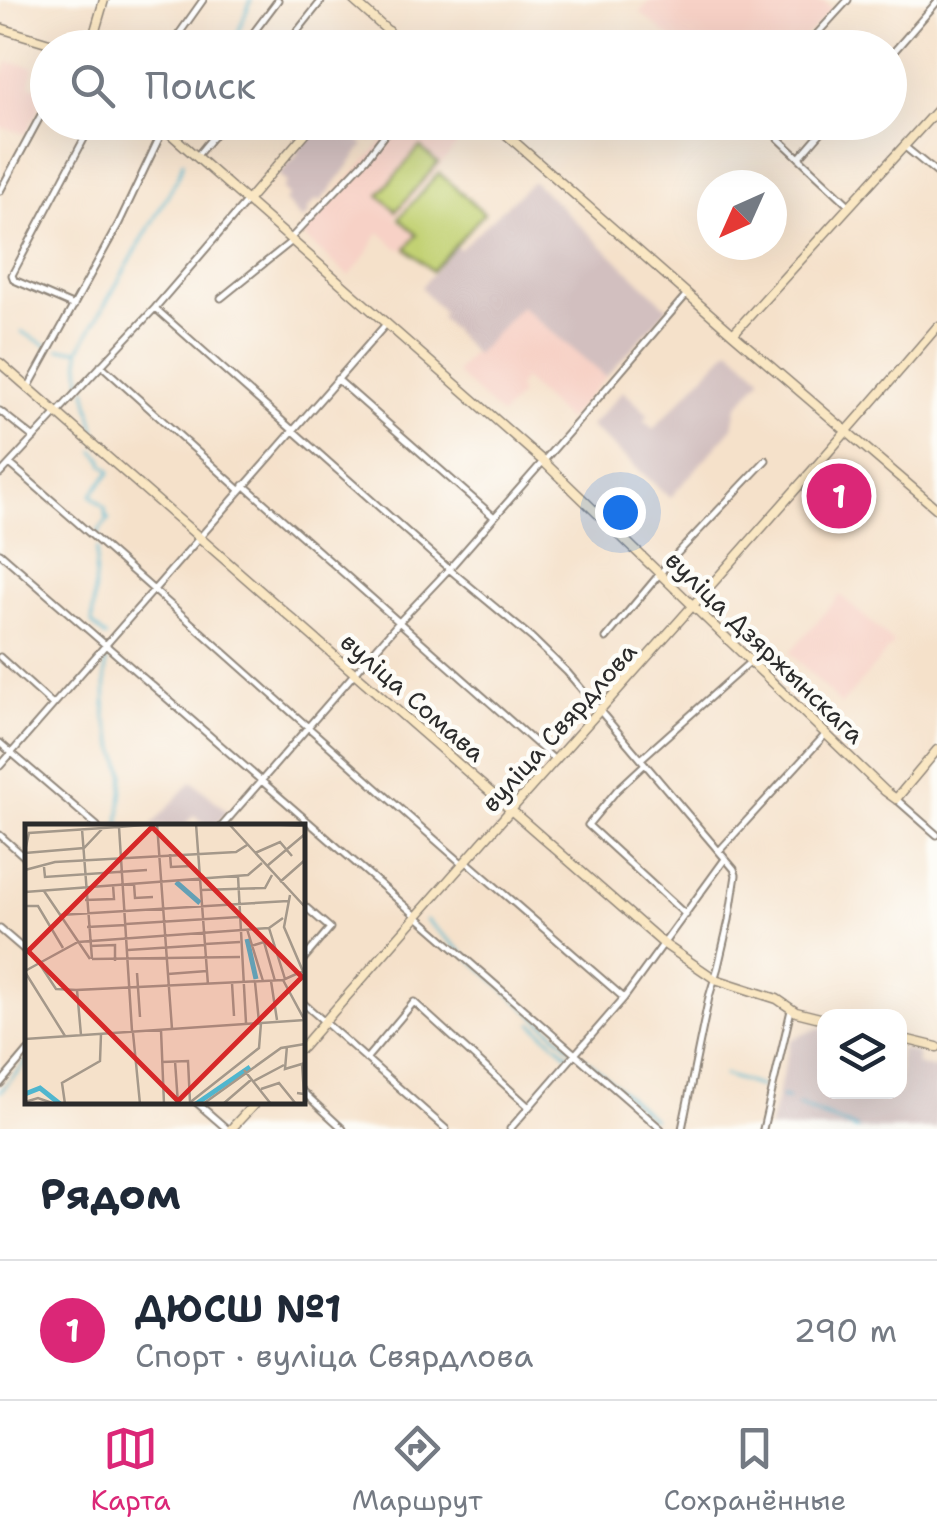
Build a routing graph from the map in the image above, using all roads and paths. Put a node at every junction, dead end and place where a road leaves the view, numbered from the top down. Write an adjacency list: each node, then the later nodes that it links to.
1 (104, 0): 9 (street)
2 (203, 0): 10 (street)
3 (278, 0): 11 (street)
4 (322, 0): 12 (street)
5 (354, 0): 13 (street)
6 (848, 0): 14 (street)
7 (937, 2): 15 (street)
8 (0, 28): 16 (street)
9 (95, 30)
10 (182, 30)
11 (256, 30)
12 (298, 30)
13 (388, 30)
14 (820, 30)
15 (907, 36)
16 (30, 37)
17 (937, 110): 28 (street)
18 (30, 135): 32 (street)
19 (83, 140): 38 (street)
20 (155, 140): 38 (street)
21 (177, 140): 29 (street, вуліца Дзяржынскага)
22 (210, 140): 29 (street)
23 (300, 140): 33 (street)
24 (380, 140): 35 (street)
25 (513, 140): 36 (street)
26 (780, 140): 30 (street)
27 (814, 140): 30 (street)
28 (903, 146): 31 (street); 34 (street)
29 (196, 157): 33 (street, вуліца Дзяржынскага)
30 (799, 158): 34 (street)
31 (937, 173)
32 (0, 190)
33 (247, 201): 35 (street, вуліца Дзяржынскага); 39 (street)
34 (849, 205): 42 (street)
35 (291, 240): 37 (street); 40 (street, вуліца Дзяржынскага)
36 (687, 293): 42 (street); 52 (street)
37 (221, 298)
38 (74, 306): 46 (street)
39 (155, 308): 44 (street); 49 (street)
40 (388, 323): 45 (street); 52 (street, вуліца Дзяржынскага)
41 (937, 327): 50 (street, вуліца Свярдлова)
42 (733, 334): 50 (street)
43 (0, 363): 46 (street, вуліца Сомава)
44 (101, 366): 48 (street); 56 (street)
45 (337, 379): 49 (street); 58 (street)
46 (28, 388): 48 (street, вуліца Сомава)
47 (0, 411): 51 (street)
48 (58, 413): 51 (street); 59 (street, вуліца Сомава)
49 (293, 430): 56 (street); 61 (street)
50 (846, 433): 57 (street); 64 (street, вуліца Свярдлова)
51 (34, 438): 54 (street)
52 (544, 460): 58 (street); 62 (street, вуліца Дзяржынскага)
53 (766, 460): 62 (street)
54 (10, 464): 55 (street); 63 (street)
55 (0, 474)
56 (242, 488): 59 (street); 65 (street)
57 (937, 509)
58 (494, 517): 61 (street)
59 (199, 536): 63 (street); 70 (street, вуліца Сомава)
60 (0, 554): 67 (street)
61 (449, 569): 65 (street); 72 (street)
62 (661, 572): 64 (street, вуліца Дзяржынскага); 66 (street)
63 (154, 588): 67 (street); 73 (street)
64 (694, 605): 69 (street, вуліца Дзяржынскага); 72 (street, вуліца Свярдлова)
65 (400, 621): 70 (street); 78 (street)
66 (606, 638)
67 (107, 646): 71 (street); 81 (street)
68 (0, 657): 71 (street)
69 (750, 661): 74 (street, вуліца Дзяржынскага); 79 (street)
70 (355, 673): 73 (street); 83 (street, вуліца Сомава)
71 (53, 706): 77 (street)
72 (601, 710): 78 (street, вуліца Свярдлова); 79 (street)
73 (307, 728): 81 (street); 91 (street)
74 (825, 735): 82 (street, вуліца Дзяржынскага); 88 (street)
75 (0, 743): 77 (street)
76 (937, 750): 82 (street)
77 (12, 753): 80 (street); 84 (street)
78 (556, 761): 83 (street, вуліца Свярдлова)
79 (643, 761): 88 (street); 93 (street)
80 (0, 766)
81 (262, 781): 85 (street); 94 (street)
82 (896, 799): 87 (street)
83 (511, 810): 91 (street, вуліца Свярдлова); 96 (street, вуліца Сомава)
84 (96, 824)
85 (224, 824)
86 (0, 835): 89 (street)
87 (937, 835)
88 (719, 851): 90 (street)
89 (25, 857)
90 (726, 858): 93 (street); 99 (street)
91 (465, 864): 94 (street, вуліца Свярдлова); 100 (street)
92 (305, 907): 98 (street)
93 (686, 915): 96 (street)
94 (418, 917): 104 (street, вуліца Свярдлова); 109 (street)
95 (0, 929): 97 (street)
96 (664, 944): 99 (street, вуліца Сомава); 100 (street)
97 (25, 950)
98 (305, 957)
99 (715, 979): 102 (street, вуліца Сомава); 121 (street)
100 (624, 998): 109 (street)
101 (305, 1005): 104 (street)
102 (792, 1010): 103 (street, вуліца Сомава); 122 (street)
103 (817, 1017)
104 (325, 1022): 106 (street, вуліца Свярдлова); 110 (street)
105 (907, 1040): 107 (street)
106 (305, 1045)
107 (937, 1047)
108 (25, 1055): 111 (street)
109 (575, 1055): 115 (street); 120 (street)
110 (366, 1058): 115 (street); 118 (street)
111 (0, 1084)
112 (305, 1094): 117 (street)
113 (198, 1104): 116 (street)
114 (254, 1104): 116 (street)
115 (529, 1106): 119 (street)
116 (229, 1129)
117 (344, 1129)
118 (446, 1129)
119 (510, 1129)
120 (661, 1129)
121 (682, 1129)
122 (763, 1129)

